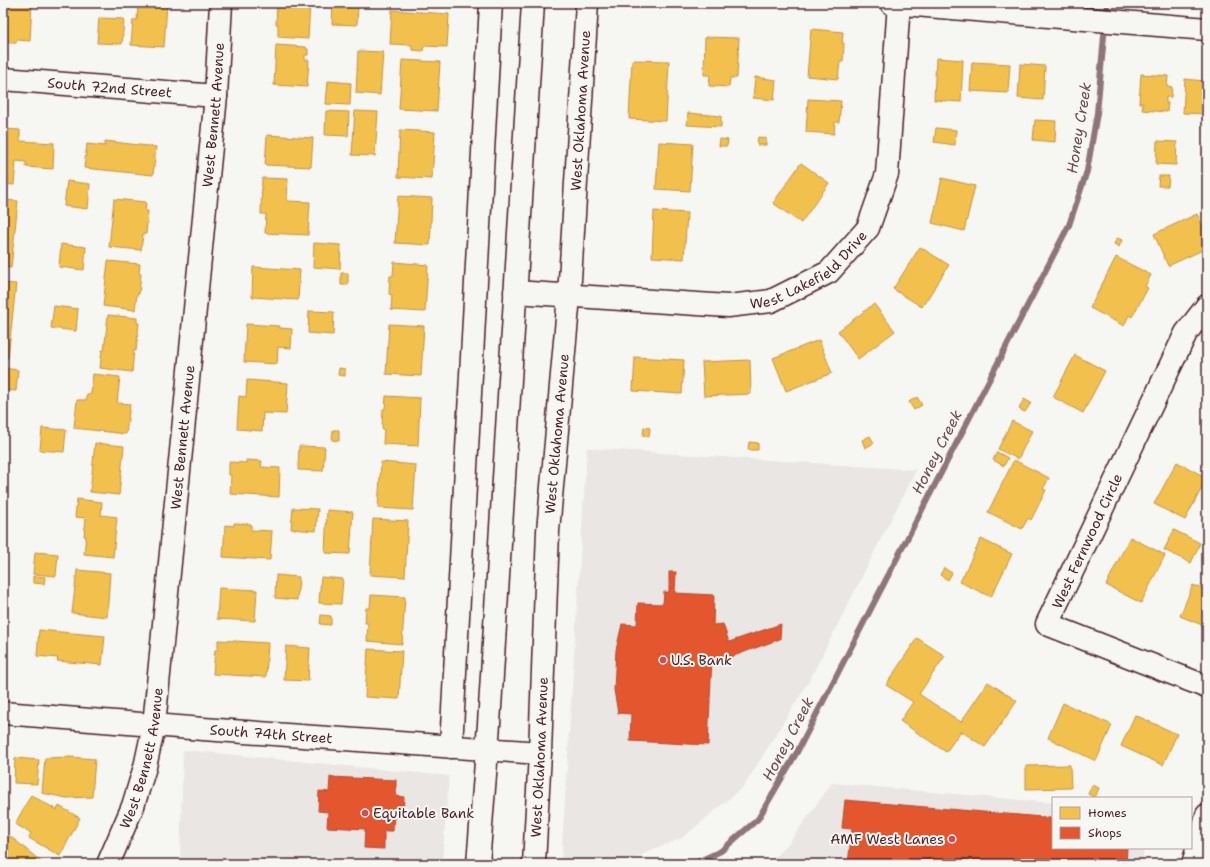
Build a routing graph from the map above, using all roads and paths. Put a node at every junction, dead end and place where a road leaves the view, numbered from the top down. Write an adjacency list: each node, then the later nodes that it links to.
1 (221, 3): 8 (street, West Bennett Avenue)
2 (491, 3): 15 (street)
3 (533, 3): 9 (street)
4 (587, 3): 10 (street, West Oklahoma Avenue)
5 (896, 3): 6 (street); 10 (street, West Lakefield Drive)
6 (1207, 28)
7 (3, 79): 8 (street, South 72nd Street)
8 (216, 96): 14 (street, West Bennett Avenue)
9 (515, 292): 10 (street, West Lakefield Drive); 16 (street)
10 (569, 296): 17 (street, West Oklahoma Avenue)
11 (1207, 306): 12 (street, West Fernwood Circle)
12 (1207, 687)
13 (3, 713): 14 (street, South 74th Street)
14 (154, 725): 15 (street, South 74th Street); 20 (street, West Bennett Avenue)
15 (451, 747): 16 (street, South 74th Street)
16 (487, 750): 17 (street, South 74th Street); 19 (street)
17 (540, 753): 21 (street, West Oklahoma Avenue)
18 (1207, 814): 22 (street)
19 (478, 858)
20 (108, 864)
21 (534, 864)
22 (1193, 864)

